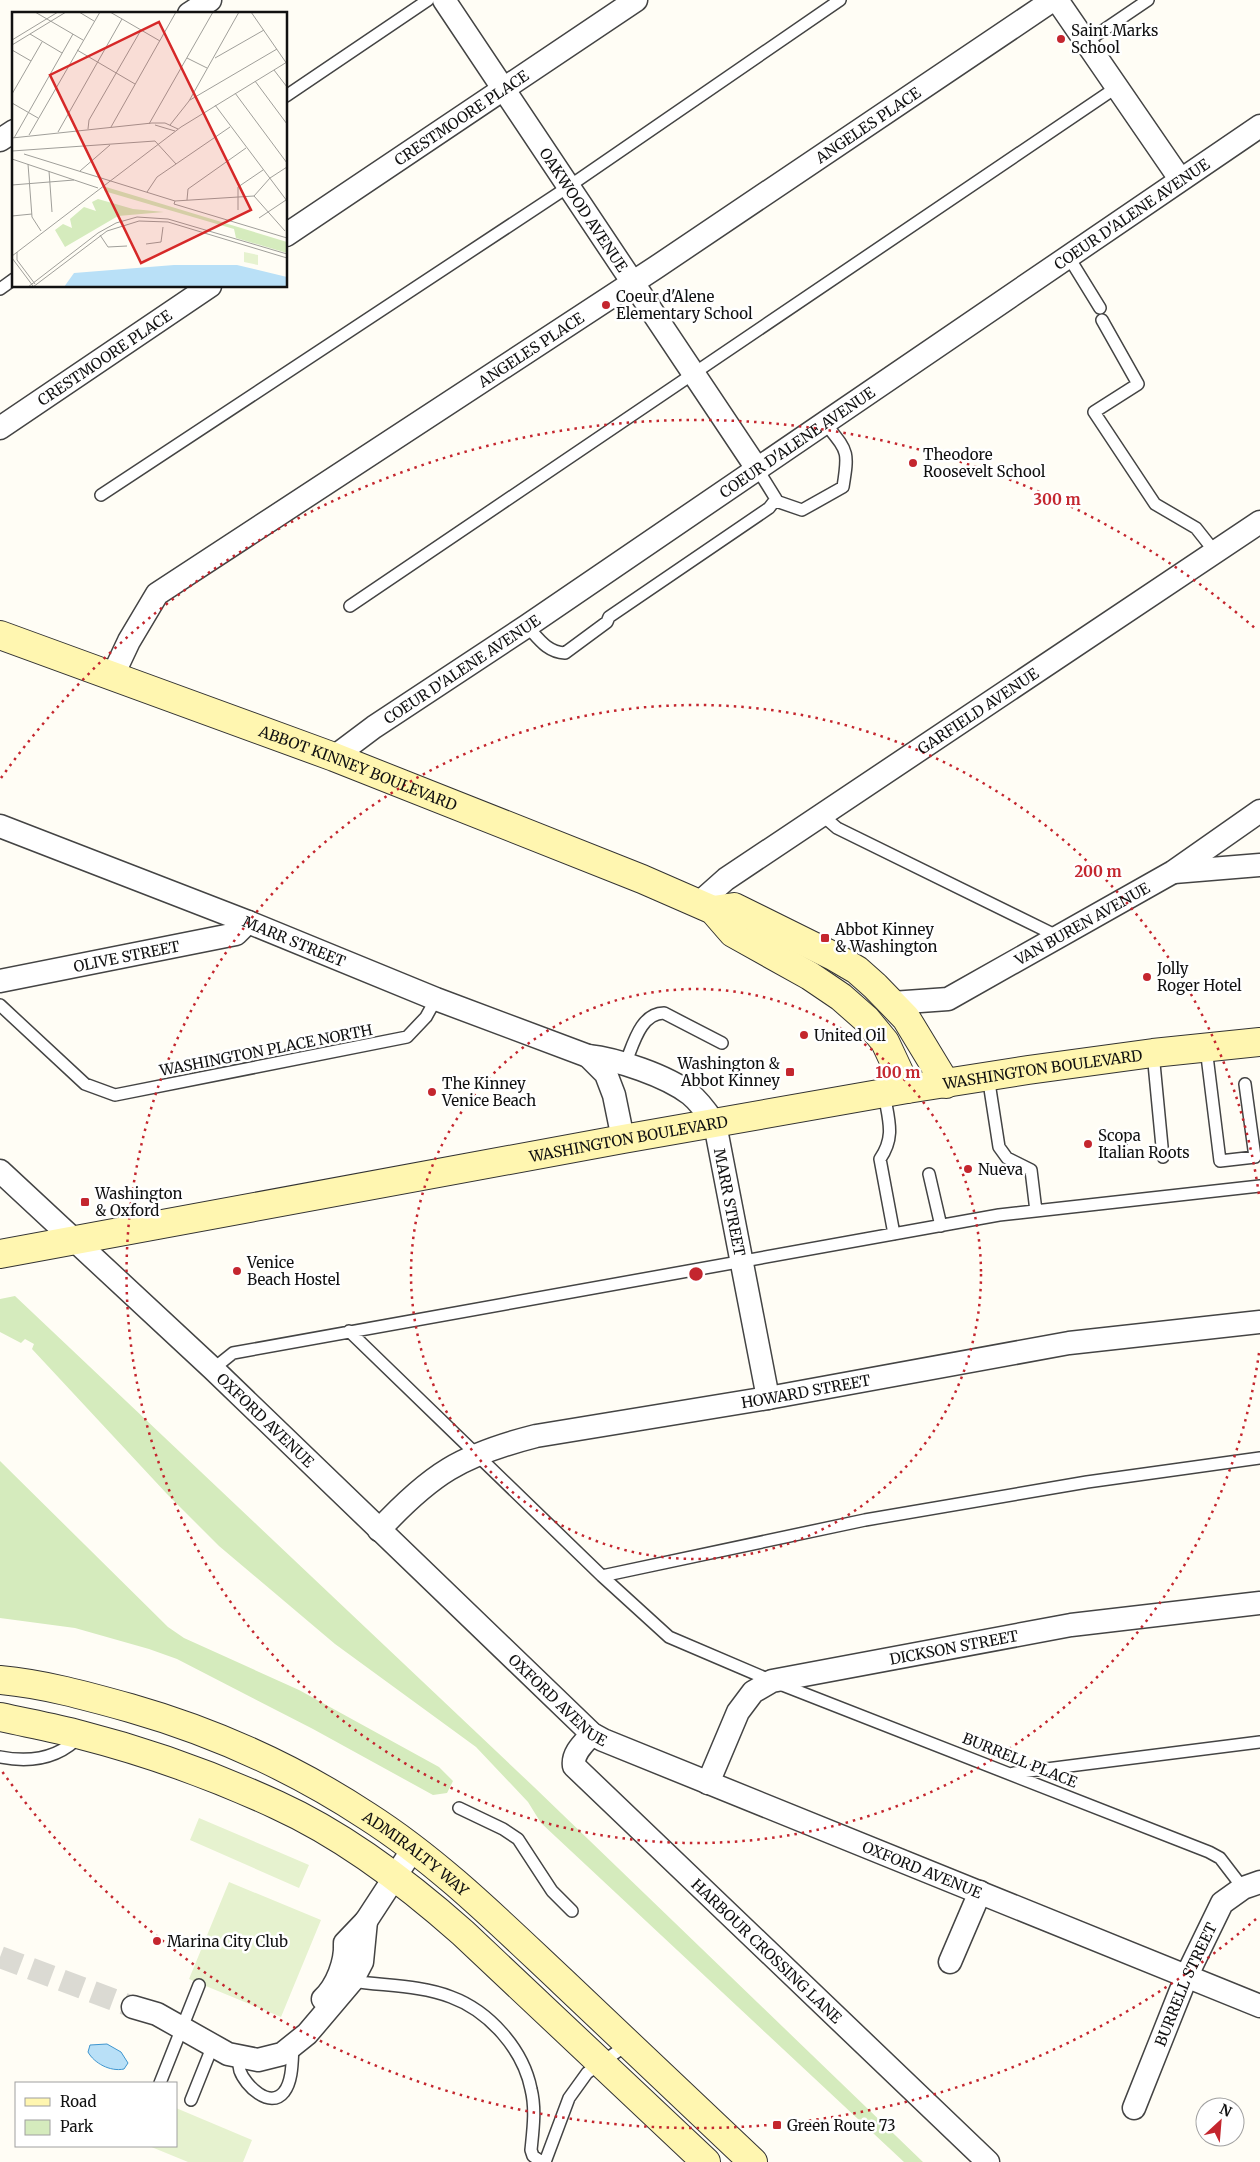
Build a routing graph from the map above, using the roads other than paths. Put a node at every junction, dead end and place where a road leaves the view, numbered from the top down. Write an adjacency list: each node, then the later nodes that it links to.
1 (210, 0): 8 (street)
2 (428, 0): 12 (lane)
3 (444, 0): 11 (street, OAKWOOD AVENUE)
4 (636, 0): 11 (street, CRESTMOORE PLACE)
5 (840, 0): 17 (lane)
6 (1055, 0): 9 (street); 21 (street, ANGELES PLACE)
7 (1148, 0): 9 (lane)
8 (192, 12)
9 (1086, 42): 10 (street)
10 (1117, 87): 16 (street); 26 (lane)
11 (502, 89): 17 (street, OAKWOOD AVENUE); 18 (street, CRESTMOORE PLACE)
12 (288, 95)
13 (1260, 126): 16 (street, COEUR D'ALENE AVENUE)
14 (12, 132): 15 (street)
15 (0, 140)
16 (1180, 179): 19 (street, COEUR D'ALENE AVENUE)
17 (568, 187): 21 (street, OAKWOOD AVENUE); 30 (lane)
18 (288, 234)
19 (1068, 256): 24 (lane); 27 (street, COEUR D'ALENE AVENUE)
20 (12, 280): 22 (lane)
21 (632, 284): 26 (street, OAKWOOD AVENUE); 37 (street, ANGELES PLACE)
22 (0, 288)
23 (207, 288): 28 (street, CRESTMOORE PLACE)
24 (1100, 308)
25 (1102, 320): 33 (lane)
26 (693, 374): 29 (street, OAKWOOD AVENUE); 34 (lane)
27 (825, 423): 29 (street, COEUR D'ALENE AVENUE); 31 (lane)
28 (0, 428)
29 (758, 470): 31 (lane); 35 (street, COEUR D'ALENE AVENUE)
30 (100, 495)
31 (776, 502): 35 (lane)
32 (1260, 522): 33 (street, GARFIELD AVENUE)
33 (1215, 552): 40 (street, GARFIELD AVENUE)
34 (350, 606)
35 (527, 626): 38 (street, COEUR D'ALENE AVENUE)
36 (0, 635): 37 (street, ABBOT KINNEY BOULEVARD)
37 (113, 675): 38 (street, ABBOT KINNEY BOULEVARD)
38 (334, 757): 44 (street, ABBOT KINNEY BOULEVARD)
39 (1260, 811): 43 (street, VAN BUREN AVENUE)
40 (822, 815): 44 (street, GARFIELD AVENUE); 46 (lane)
41 (0, 826): 45 (street, MARR STREET)
42 (1260, 865): 43 (street)
43 (1172, 872): 46 (street, VAN BUREN AVENUE)
44 (706, 907): 49 (street, ABBOT KINNEY BOULEVARD); 60 (street, ABBOT KINNEY BOULEVARD)
45 (248, 922): 47 (street, OLIVE STREET); 48 (street, MARR STREET)
46 (1059, 937): 49 (street, VAN BUREN AVENUE)
47 (0, 981)
48 (436, 999): 50 (lane, WASHINGTON PLACE NORTH); 55 (street, MARR STREET)
49 (892, 1003): 58 (street, ABBOT KINNEY BOULEVARD)
50 (0, 1005)
51 (1260, 1042): 53 (street, WASHINGTON BOULEVARD)
52 (722, 1043): 56 (lane)
53 (1206, 1048): 54 (street, WASHINGTON BOULEVARD); 59 (lane)
54 (1153, 1053): 57 (street, WASHINGTON BOULEVARD); 63 (lane)
55 (588, 1056): 56 (street, MARR STREET); 62 (street, MARR STREET)
56 (625, 1064): 61 (street, MARR STREET)
57 (988, 1076): 58 (street, WASHINGTON BOULEVARD); 67 (lane)
58 (946, 1084): 60 (street, WASHINGTON BOULEVARD)
59 (1245, 1084)
60 (895, 1091): 61 (street, WASHINGTON BOULEVARD); 69 (lane)
61 (716, 1124): 62 (street, WASHINGTON BOULEVARD); 72 (street, MARR STREET)
62 (623, 1139): 70 (street, WASHINGTON BOULEVARD)
63 (1163, 1157)
64 (0, 1170): 70 (street, OXFORD AVENUE)
65 (929, 1174): 68 (lane)
66 (1260, 1186): 67 (lane)
67 (1036, 1211): 68 (lane)
68 (941, 1226): 69 (lane)
69 (894, 1234): 72 (lane)
70 (76, 1241): 71 (street, WASHINGTON BOULEVARD); 75 (street, OXFORD AVENUE)
71 (0, 1254)
72 (741, 1261): 74 (lane); 76 (street, MARR STREET)
73 (1260, 1322): 76 (street, HOWARD STREET)
74 (349, 1331): 75 (lane); 77 (lane, BURRELL PLACE)
75 (213, 1369): 79 (street, OXFORD AVENUE)
76 (768, 1398): 77 (street, HOWARD STREET)
77 (476, 1454): 79 (street, HOWARD STREET); 80 (lane, BURRELL PLACE)
78 (1260, 1458): 80 (lane)
79 (379, 1530): 85 (street, OXFORD AVENUE)
80 (602, 1576): 83 (lane, BURRELL PLACE)
81 (1260, 1603): 83 (street, DICKSON STREET)
82 (0, 1680): 92 (street, ADMIRALTY WAY)
83 (772, 1680): 89 (lane, BURRELL PLACE); 90 (street, DICKSON STREET)
84 (0, 1717): 86 (street, ADMIRALTY WAY)
85 (592, 1734): 90 (street, OXFORD AVENUE); 116 (street, HARBOUR CROSSING LANE)
86 (81, 1735): 88 (lane); 93 (street, ADMIRALTY WAY)
87 (1260, 1742): 89 (lane)
88 (0, 1757)
89 (1012, 1773): 94 (lane, BURRELL PLACE)
90 (708, 1783): 95 (street, OXFORD AVENUE)
91 (459, 1808): 96 (lane)
92 (413, 1849): 93 (street); 106 (street, ADMIRALTY WAY)
93 (394, 1876): 97 (street); 109 (street, ADMIRALTY WAY)
94 (1252, 1885): 99 (street, BURRELL STREET)
95 (980, 1892): 98 (street); 99 (street, OXFORD AVENUE)
96 (572, 1911)
97 (366, 1921): 100 (street); 105 (street)
98 (950, 1962)
99 (1187, 1975): 103 (street, OXFORD AVENUE); 112 (street, BURRELL STREET)
100 (352, 1981): 105 (street); 113 (lane)
101 (198, 1985): 104 (lane)
102 (133, 2006): 104 (street)
103 (1260, 2006)
104 (181, 2028): 107 (street); 110 (lane)
105 (300, 2040): 108 (street); 108 (lane)
106 (628, 2044): 109 (lane); 115 (street, ADMIRALTY WAY)
107 (213, 2045): 108 (street); 111 (lane)
108 (238, 2056)
109 (601, 2061): 113 (lane); 114 (street, ADMIRALTY WAY)
110 (160, 2082)
111 (191, 2100)
112 (1134, 2108)
113 (544, 2162)
114 (706, 2162)
115 (753, 2162)
116 (988, 2162)

